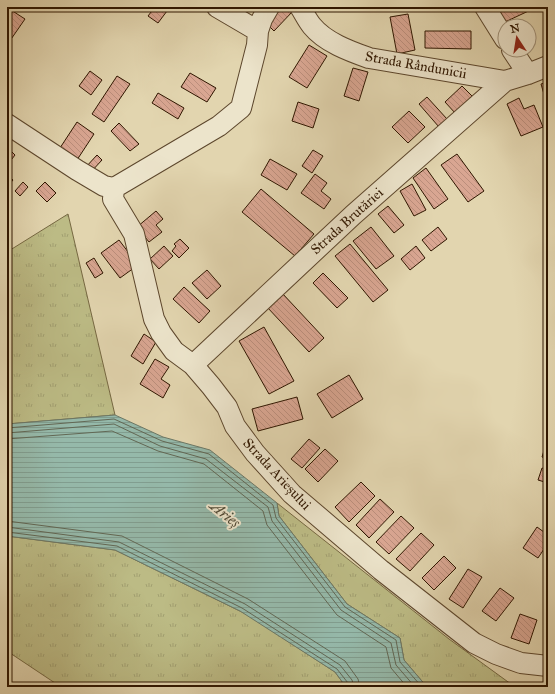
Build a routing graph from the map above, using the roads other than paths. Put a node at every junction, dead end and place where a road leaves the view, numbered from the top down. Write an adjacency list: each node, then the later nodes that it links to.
1 (217, 7): 6 (street)
2 (269, 7): 6 (street)
3 (300, 7): 10 (street, Strada Rândunicii)
4 (485, 7): 5 (street)
5 (497, 26)
6 (258, 31): 12 (street)
7 (517, 58): 9 (street)
8 (548, 66): 9 (street, Strada Rândunicii)
9 (528, 74): 10 (street, Strada Rândunicii)
10 (505, 81): 13 (street, Strada Brutăriei)
11 (7, 124): 12 (street)
12 (114, 188): 13 (street, Strada Arieșului)
13 (193, 365): 14 (street, Strada Arieșului)
14 (548, 666)

